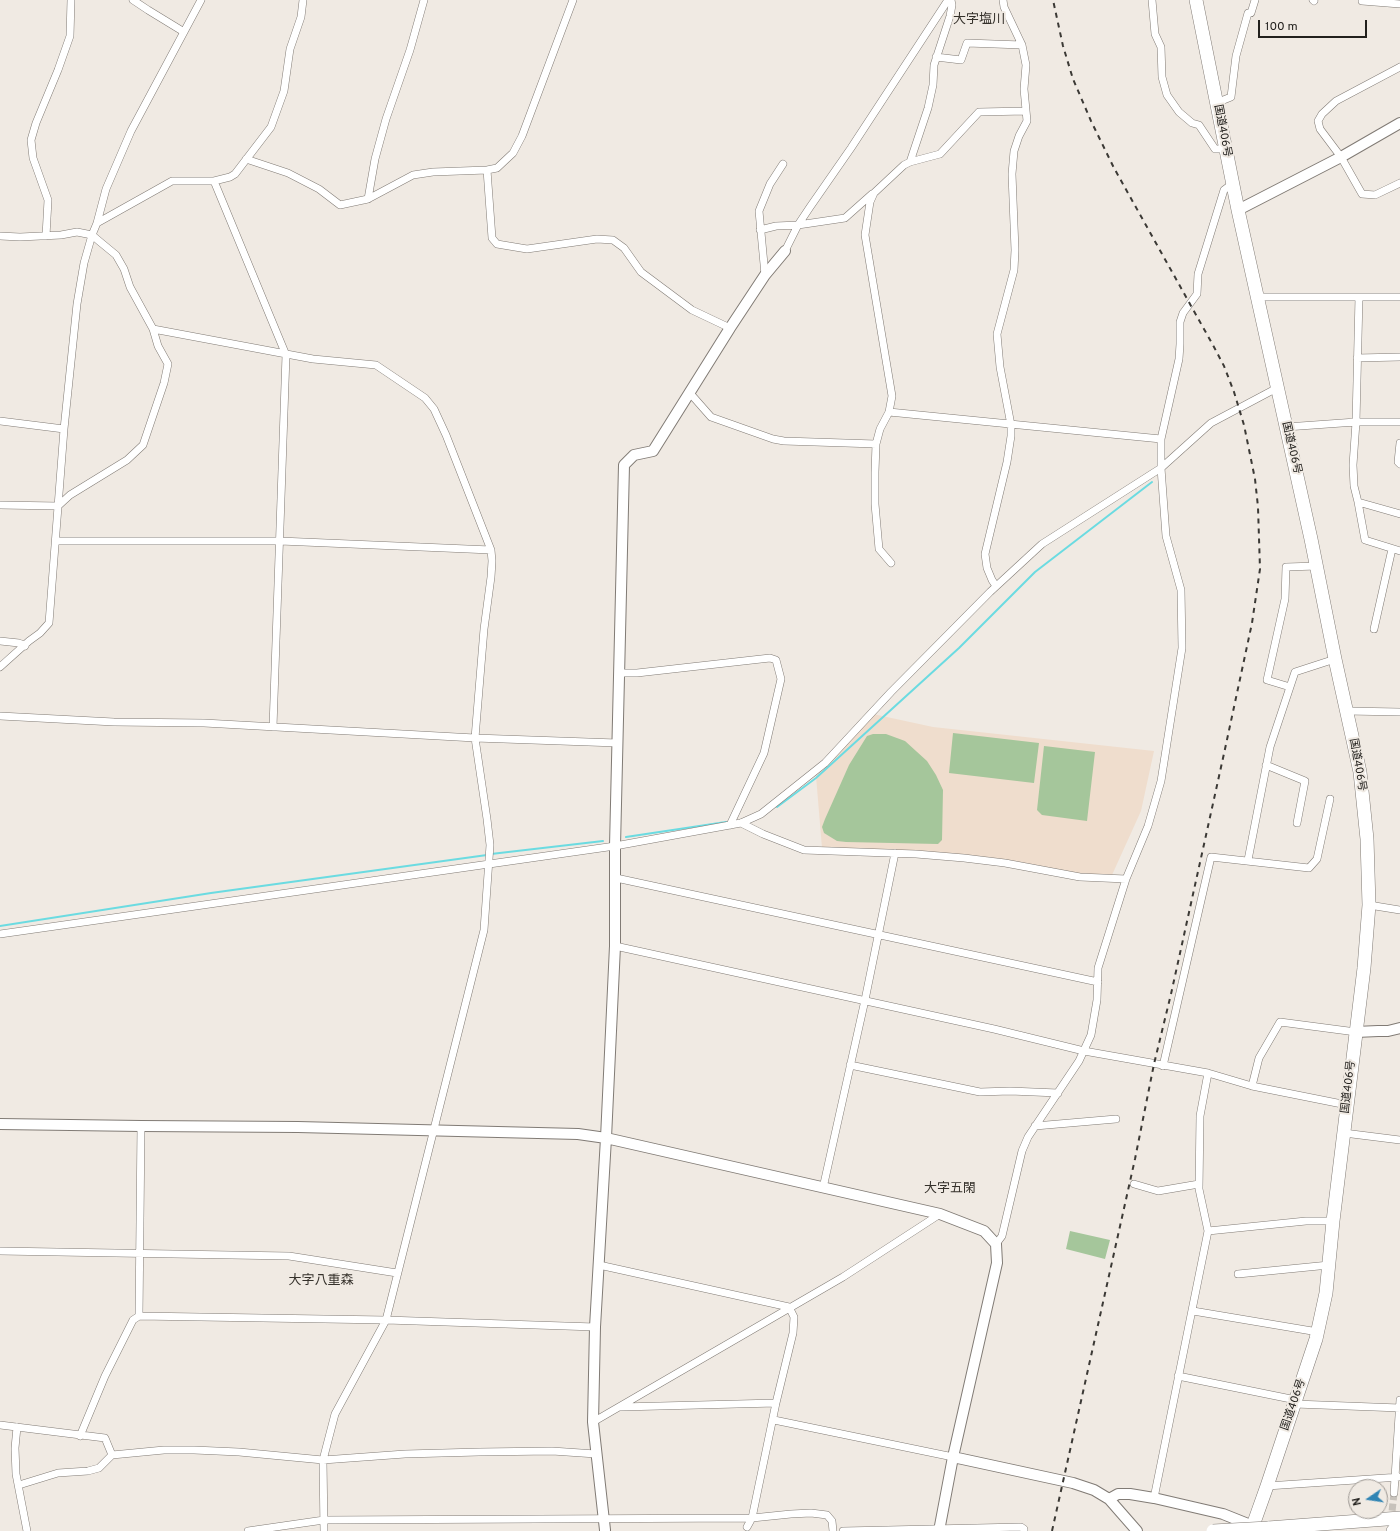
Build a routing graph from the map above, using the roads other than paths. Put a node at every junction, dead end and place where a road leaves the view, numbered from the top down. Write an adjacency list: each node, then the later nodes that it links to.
1 (71, 0): 39 (street)
2 (133, 0): 15 (street)
3 (201, 0): 15 (street)
4 (303, 0): 24 (street)
5 (424, 0): 32 (street)
6 (573, 0): 27 (street)
7 (949, 0): 17 (street); 35 (street)
8 (1003, 0): 16 (street)
9 (1152, 0): 22 (street)
10 (1196, 0): 19 (highway, 国道406号)
11 (1255, 0): 19 (street)
12 (1362, 1): 13 (street); 14 (street)
13 (1400, 4)
14 (1362, 10)
15 (184, 32): 34 (street)
16 (1022, 45): 17 (street); 20 (street)
17 (936, 57): 25 (street)
18 (1400, 67): 23 (street)
19 (1216, 103): 22 (highway, 国道406号)
20 (1026, 111): 25 (street); 56 (street)
21 (1400, 123): 23 (street)
22 (1225, 149): 30 (highway, 国道406号)
23 (1341, 157): 29 (street); 33 (street)
24 (246, 159): 28 (street); 32 (street)
25 (910, 162): 31 (street)
26 (783, 164): 36 (street)
27 (487, 170): 32 (street); 45 (street)
28 (214, 181): 34 (street); 47 (street)
29 (1400, 183)
30 (1232, 184): 33 (highway, 国道406号); 59 (street)
31 (874, 193): 35 (street); 52 (street)
32 (368, 198)
33 (1238, 210): 43 (highway, 国道406号)
34 (97, 223): 37 (street)
35 (798, 225): 36 (street); 40 (street)
36 (760, 230): 41 (street)
37 (92, 235): 39 (street); 46 (street); 58 (street)
38 (0, 236): 39 (street)
39 (46, 236)
40 (785, 251): 41 (street)
41 (765, 275): 45 (street)
42 (1400, 295): 44 (street)
43 (1257, 297): 44 (street); 50 (highway, 国道406号)
44 (1359, 298): 49 (street)
45 (730, 328): 51 (street)
46 (153, 329): 47 (street); 66 (street)
47 (286, 354): 69 (street); 71 (street)
48 (1400, 357): 49 (street)
49 (1357, 358): 54 (street)
50 (1277, 388): 57 (highway, 国道406号); 63 (street)
51 (689, 392): 61 (street); 81 (street)
52 (889, 412): 56 (street); 61 (street)
53 (0, 421): 58 (street)
54 (1356, 422): 55 (street); 57 (street); 64 (street)
55 (1400, 422)
56 (1010, 425): 59 (street); 75 (street)
57 (1286, 427): 74 (highway, 国道406号)
58 (64, 429): 66 (street)
59 (1162, 439): 63 (street)
60 (1400, 443): 62 (street)
61 (876, 444): 73 (street)
62 (1400, 464)
63 (1161, 468): 75 (street); 99 (street)
64 (1358, 502): 67 (street); 70 (street)
65 (0, 505): 66 (street)
66 (58, 506): 68 (street)
67 (1400, 514)
68 (56, 541): 69 (street); 78 (street)
69 (280, 541): 71 (street); 86 (street)
70 (1392, 549): 72 (street); 76 (street)
71 (491, 550): 87 (street)
72 (1400, 551)
73 (891, 564)
74 (1317, 566): 79 (highway, 国道406号); 82 (street)
75 (996, 586): 91 (street)
76 (1374, 629)
77 (0, 641): 78 (street)
78 (25, 646): 80 (street)
79 (1335, 659): 82 (street); 83 (highway, 国道406号)
80 (0, 667)
81 (619, 673): 88 (street); 93 (street)
82 (1290, 687): 89 (street)
83 (1347, 711): 84 (street); 100 (highway, 国道406号)
84 (1400, 712)
85 (0, 716): 86 (street)
86 (273, 727): 87 (street)
87 (475, 738): 88 (street); 97 (street)
88 (617, 743): 94 (street)
89 (1266, 765): 92 (street); 96 (street)
90 (1330, 799): 96 (street)
91 (741, 823): 93 (street); 95 (street)
92 (1297, 823)
93 (730, 825): 94 (street)
94 (615, 846): 97 (street); 98 (street)
95 (895, 853): 99 (street); 103 (street)
96 (1248, 860): 111 (street)
97 (489, 862): 102 (street); 120 (street)
98 (616, 878): 103 (street); 104 (street)
99 (1126, 879): 105 (street)
100 (1369, 904): 101 (street); 108 (highway, 国道406号)
101 (1400, 910)
102 (0, 934)
103 (878, 935): 105 (street); 106 (street)
104 (615, 946): 106 (street); 122 (street)
105 (1098, 982): 109 (street)
106 (864, 1000): 109 (street); 110 (street)
107 (1400, 1028): 108 (street)
108 (1356, 1032): 113 (street); 115 (highway, 国道406号)
109 (1084, 1051): 111 (street); 114 (street)
110 (850, 1065): 114 (street); 126 (street)
111 (1163, 1066): 112 (street)
112 (1208, 1073): 113 (street); 125 (street)
113 (1252, 1086): 115 (street)
114 (1058, 1093): 119 (street)
115 (1347, 1105): 121 (highway, 国道406号)
116 (1116, 1119): 119 (street)
117 (0, 1124): 118 (street)
118 (141, 1126): 120 (street); 132 (street)
119 (1035, 1126): 130 (street)
120 (433, 1130): 122 (street); 135 (street)
121 (1344, 1133): 123 (street); 128 (highway, 国道406号)
122 (606, 1138): 126 (street); 133 (street)
123 (1400, 1140)
124 (1134, 1184): 125 (street)
125 (1199, 1184): 129 (street)
126 (823, 1188): 127 (street)
127 (940, 1214): 130 (street); 137 (street)
128 (1333, 1222): 129 (street); 134 (highway, 国道406号)
129 (1208, 1231): 138 (street)
130 (996, 1244): 156 (street)
131 (0, 1251): 132 (street)
132 (139, 1253): 135 (street); 139 (street)
133 (599, 1265): 137 (street); 141 (street)
134 (1329, 1265): 136 (street); 142 (highway, 国道406号)
135 (397, 1273): 140 (street)
136 (1238, 1274)
137 (789, 1307): 146 (street); 147 (street)
138 (1193, 1311): 142 (street); 143 (street)
139 (139, 1316): 140 (street); 153 (street)
140 (386, 1320): 141 (street); 157 (street)
141 (595, 1328): 150 (street)
142 (1318, 1332): 145 (highway, 国道406号)
143 (1178, 1376): 145 (street); 162 (street)
144 (1400, 1400): 148 (street)
145 (1295, 1402): 148 (street); 160 (highway, 国道406号)
146 (776, 1403): 147 (street); 149 (street)
147 (619, 1407): 150 (street)
148 (1400, 1408): 158 (street)
149 (774, 1420): 156 (street); 164 (street)
150 (593, 1422): 155 (street)
151 (0, 1425): 152 (street)
152 (17, 1427): 153 (street); 159 (street)
153 (80, 1436): 154 (street)
154 (112, 1454): 157 (street); 159 (street)
155 (596, 1454): 157 (street); 166 (street)
156 (953, 1457): 163 (street); 171 (street)
157 (323, 1460): 167 (street)
158 (1397, 1477): 160 (street); 161 (street)
159 (19, 1485): 173 (street)
160 (1267, 1486): 169 (highway, 国道406号)
161 (1394, 1493)
162 (1154, 1498): 163 (street); 169 (street)
163 (1109, 1499): 179 (street)
164 (752, 1518): 166 (street); 168 (street); 176 (street)
165 (1400, 1518): 180 (highway, bridge)
166 (603, 1519): 167 (street); 170 (street)
167 (324, 1520): 174 (street); 175 (street)
168 (747, 1527)
169 (1252, 1528)
170 (605, 1530)
171 (940, 1530): 177 (street); 178 (street)
172 (1400, 1530): 181 (highway)
173 (27, 1531)
174 (248, 1531)
175 (324, 1531)
176 (833, 1531)
177 (843, 1531)
178 (1024, 1531)
179 (1137, 1531)
180 (1213, 1531)
181 (1393, 1531)

